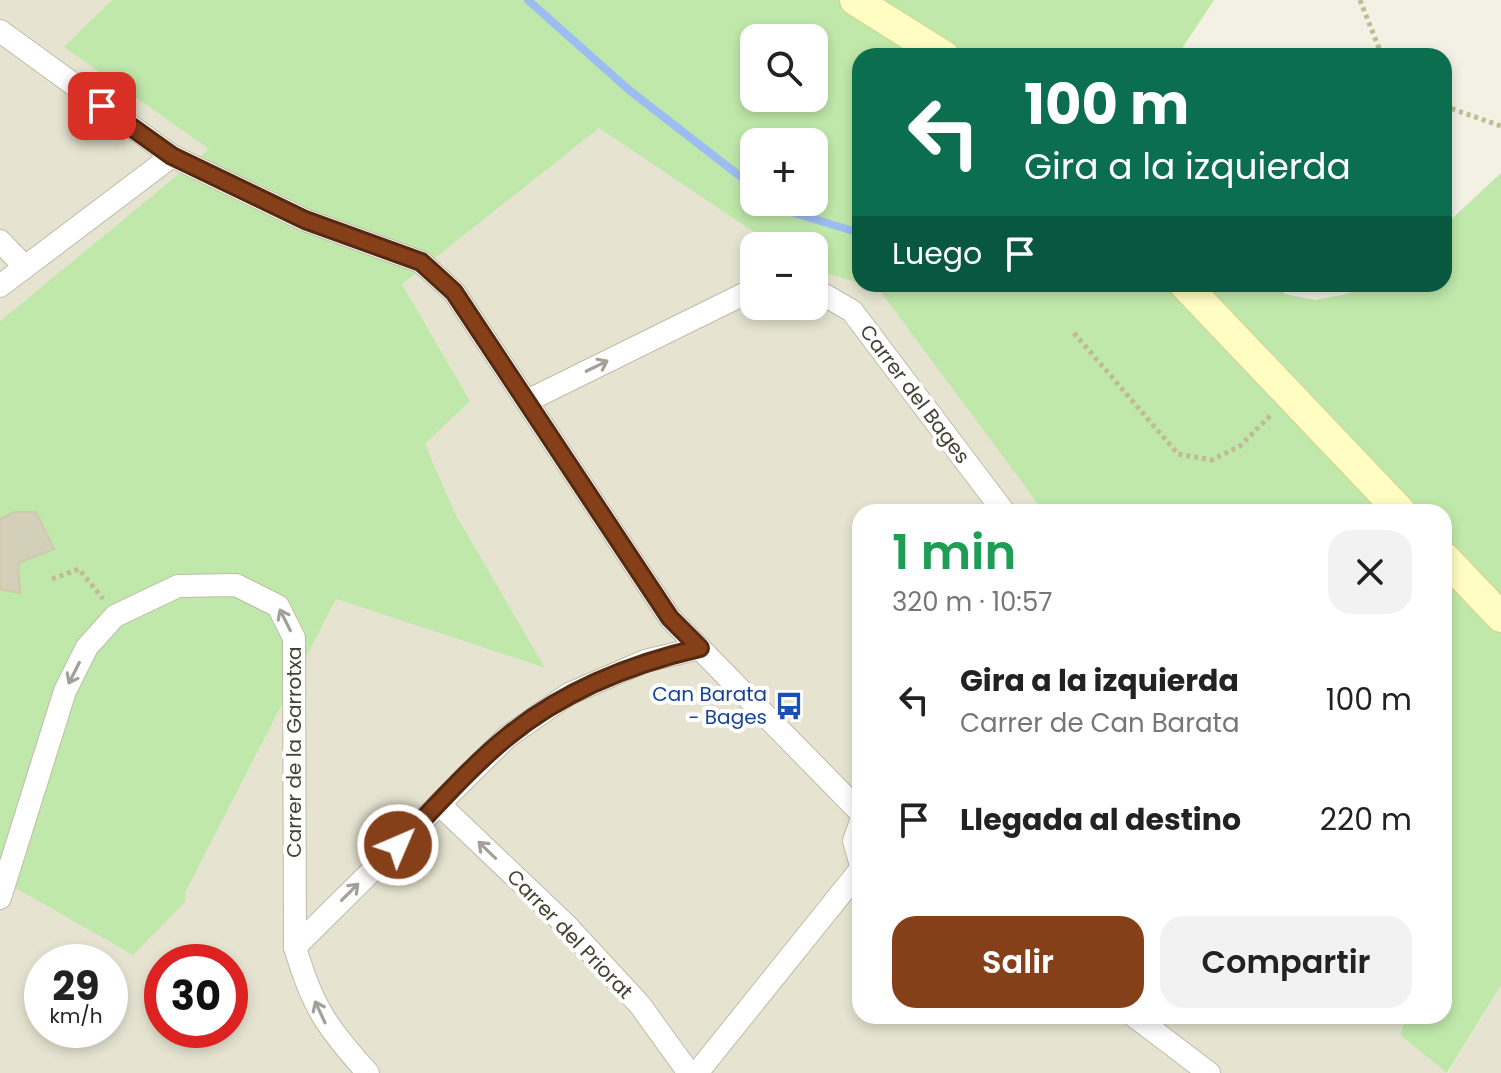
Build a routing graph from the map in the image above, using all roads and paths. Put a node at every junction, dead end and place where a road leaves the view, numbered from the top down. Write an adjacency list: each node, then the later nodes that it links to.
1 (855, 0): 4 (main road)
2 (1360, 0): 5 (path)
3 (0, 31): 8 (street)
4 (931, 48)
5 (1379, 48)
6 (1452, 109): 7 (path)
7 (1501, 126)
8 (172, 156): 10 (street); 17 (street)
9 (0, 241): 10 (street)
10 (25, 267): 11 (street)
11 (0, 286)
12 (1192, 292): 16 (main road)
13 (740, 296): 17 (street, one-way to 13)
14 (828, 297): 18 (street, Carrer del Bages)
15 (1074, 333): 16 (path)
16 (1290, 396): 19 (main road)
17 (527, 401): 24 (street)
18 (998, 504)
19 (1393, 504)
20 (1452, 565): 23 (main road)
21 (52, 579): 22 (path)
22 (115, 616): 28 (street, Carrer de la Garrotxa, one-way to 28); 29 (street, Carrer de la Garrotxa, one-way to 22)
23 (1501, 617)
24 (700, 648): 25 (street); 26 (street)
25 (439, 804): 29 (street, one-way to 25); 32 (street, Carrer del Priorat, one-way to 25)
26 (852, 804)
27 (852, 880): 33 (street)
28 (0, 898)
29 (295, 947): 31 (street, Carrer de la Garrotxa, one-way to 29)
30 (1145, 1024): 34 (street)
31 (368, 1073)
32 (689, 1073)
33 (697, 1073)
34 (1209, 1073)

